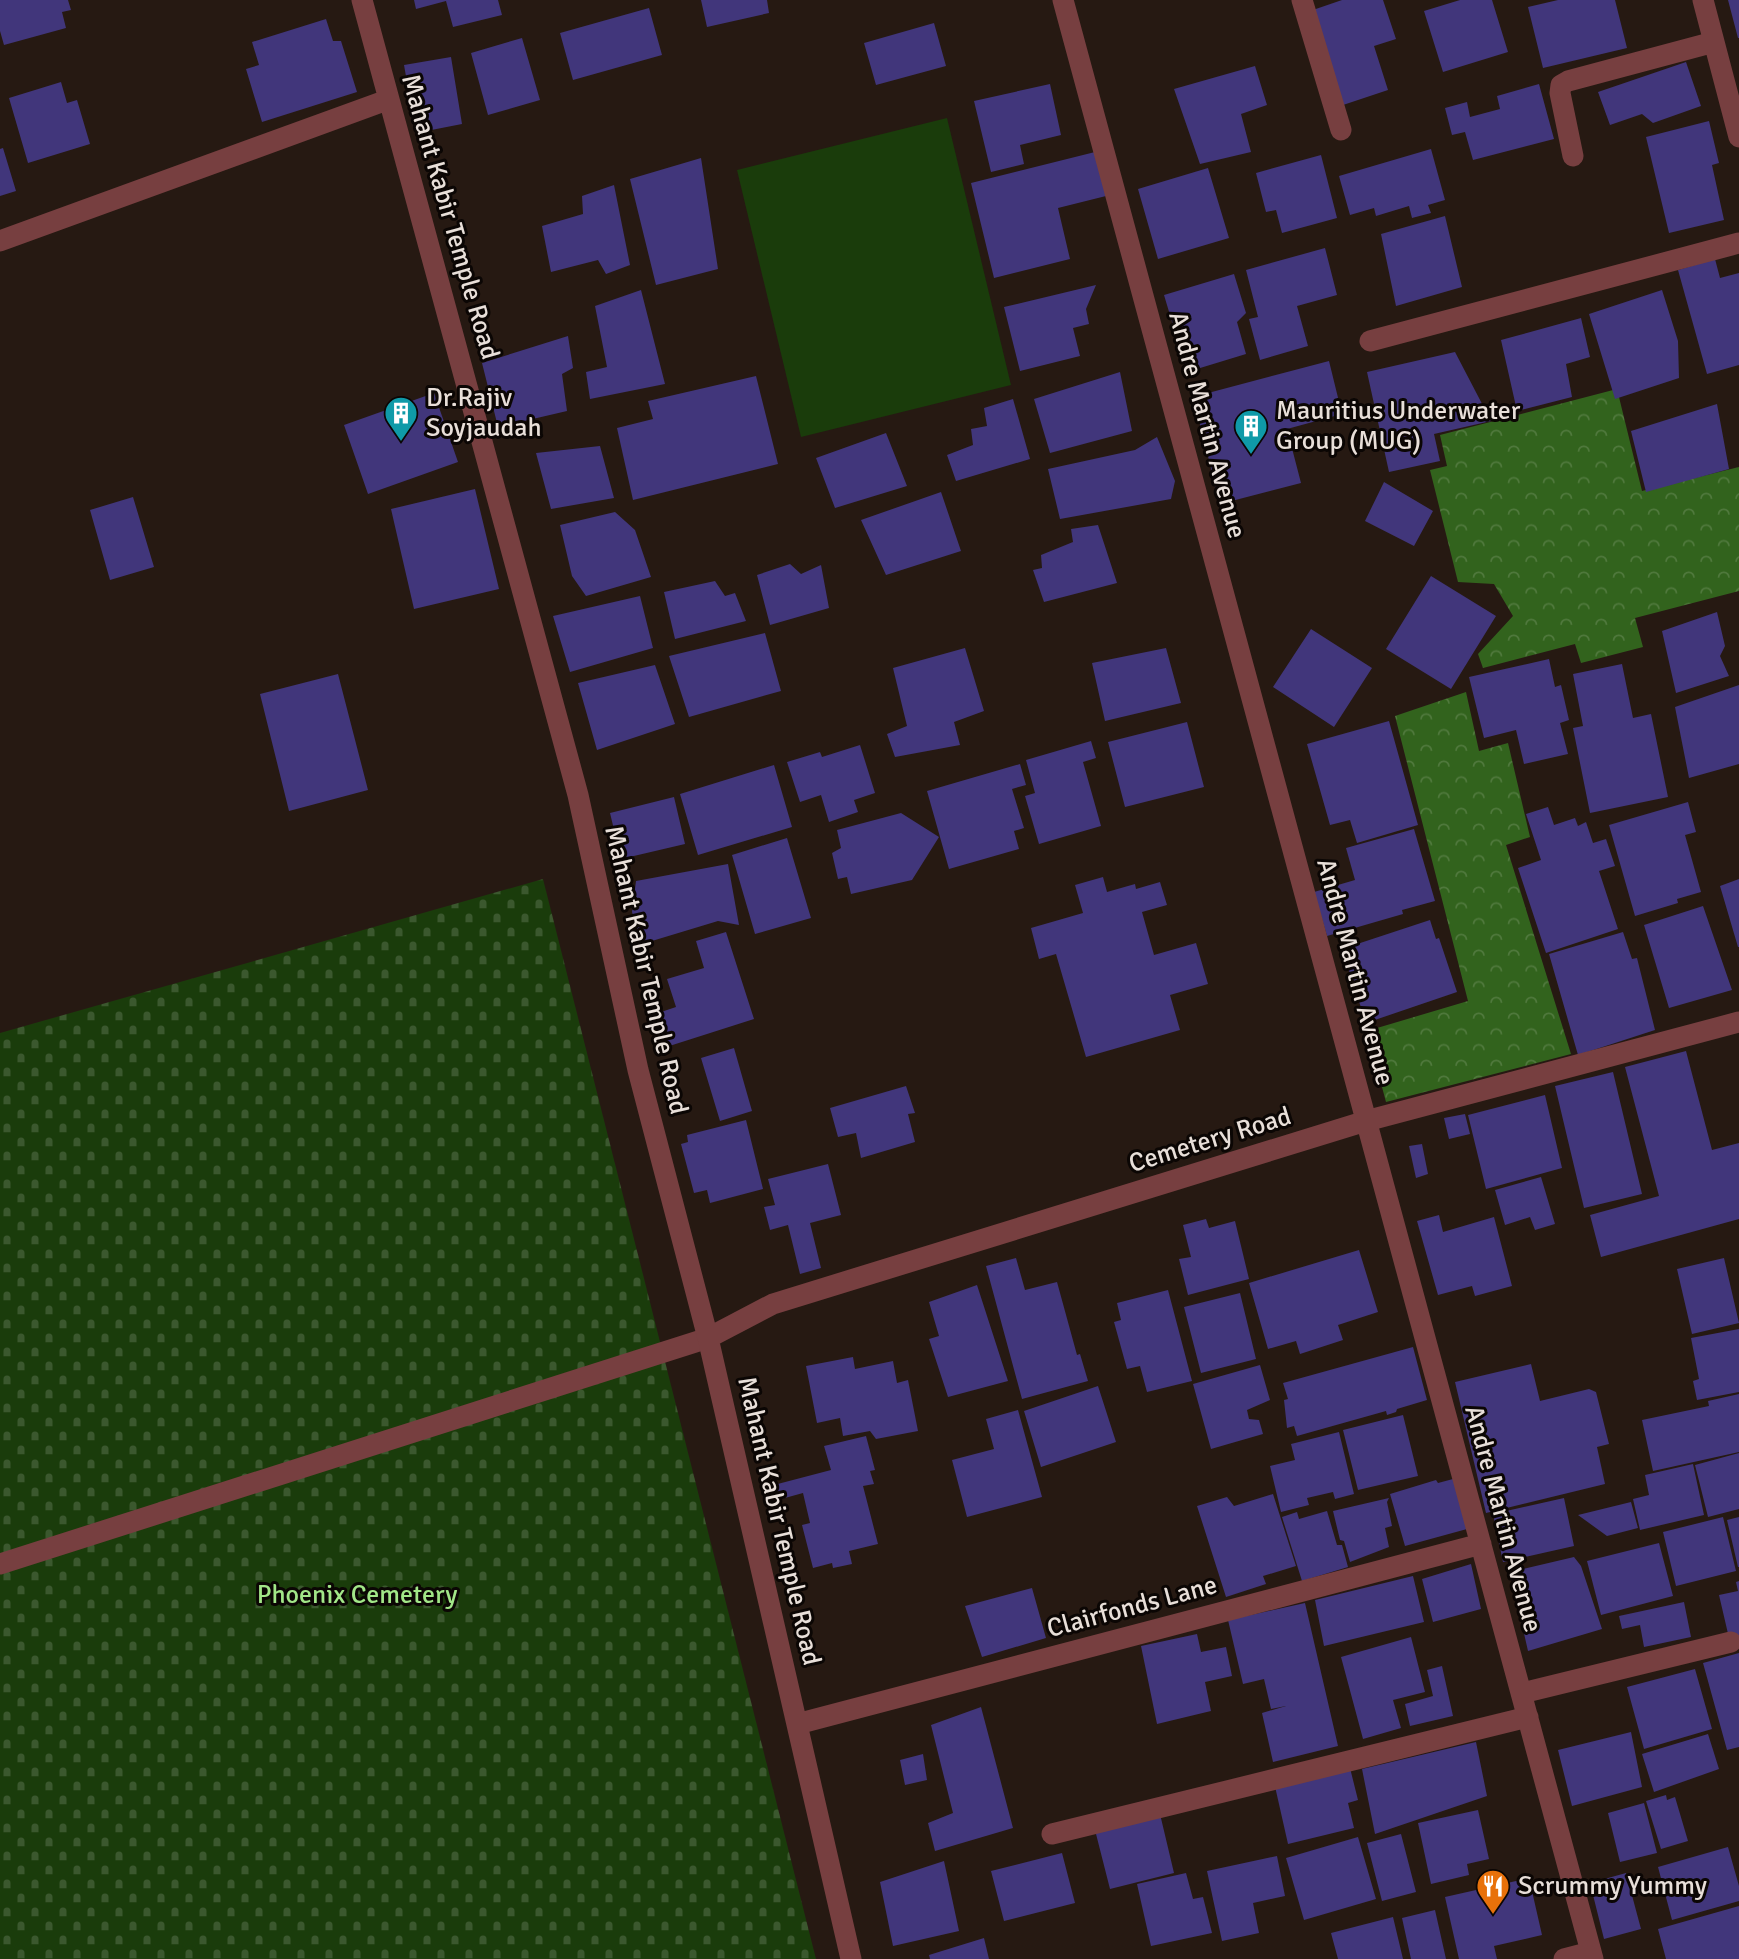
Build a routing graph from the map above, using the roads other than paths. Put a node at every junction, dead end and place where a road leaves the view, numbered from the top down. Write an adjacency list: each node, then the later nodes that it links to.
1 (362, 0): 6 (street, Mahant Kabir Temple Road)
2 (1063, 0): 14 (street, Andre Martin Avenue)
3 (1302, 0): 7 (street)
4 (1703, 0): 5 (street)
5 (1714, 42): 8 (street); 9 (street)
6 (387, 100): 10 (street); 15 (street, Mahant Kabir Temple Road)
7 (1341, 130)
8 (1739, 137)
9 (1573, 156)
10 (0, 241)
11 (1739, 243): 12 (street)
12 (1370, 341)
13 (1739, 1022): 14 (street, Cemetery Road)
14 (1366, 1121): 15 (street, Cemetery Road); 16 (street, Andre Martin Avenue)
15 (708, 1338): 17 (street, Cemetery Road); 21 (street, Mahant Kabir Temple Road)
16 (1481, 1544): 19 (street, Andre Martin Avenue); 21 (street, Clairfonds Lane)
17 (0, 1564)
18 (1731, 1642): 19 (street)
19 (1521, 1693): 20 (street, Andre Martin Avenue)
20 (1528, 1717): 22 (street); 23 (street, Andre Martin Avenue)
21 (797, 1724): 24 (street, Mahant Kabir Temple Road)
22 (1052, 1834)
23 (1592, 1956): 25 (street)
24 (850, 1959)
25 (1564, 1959)

